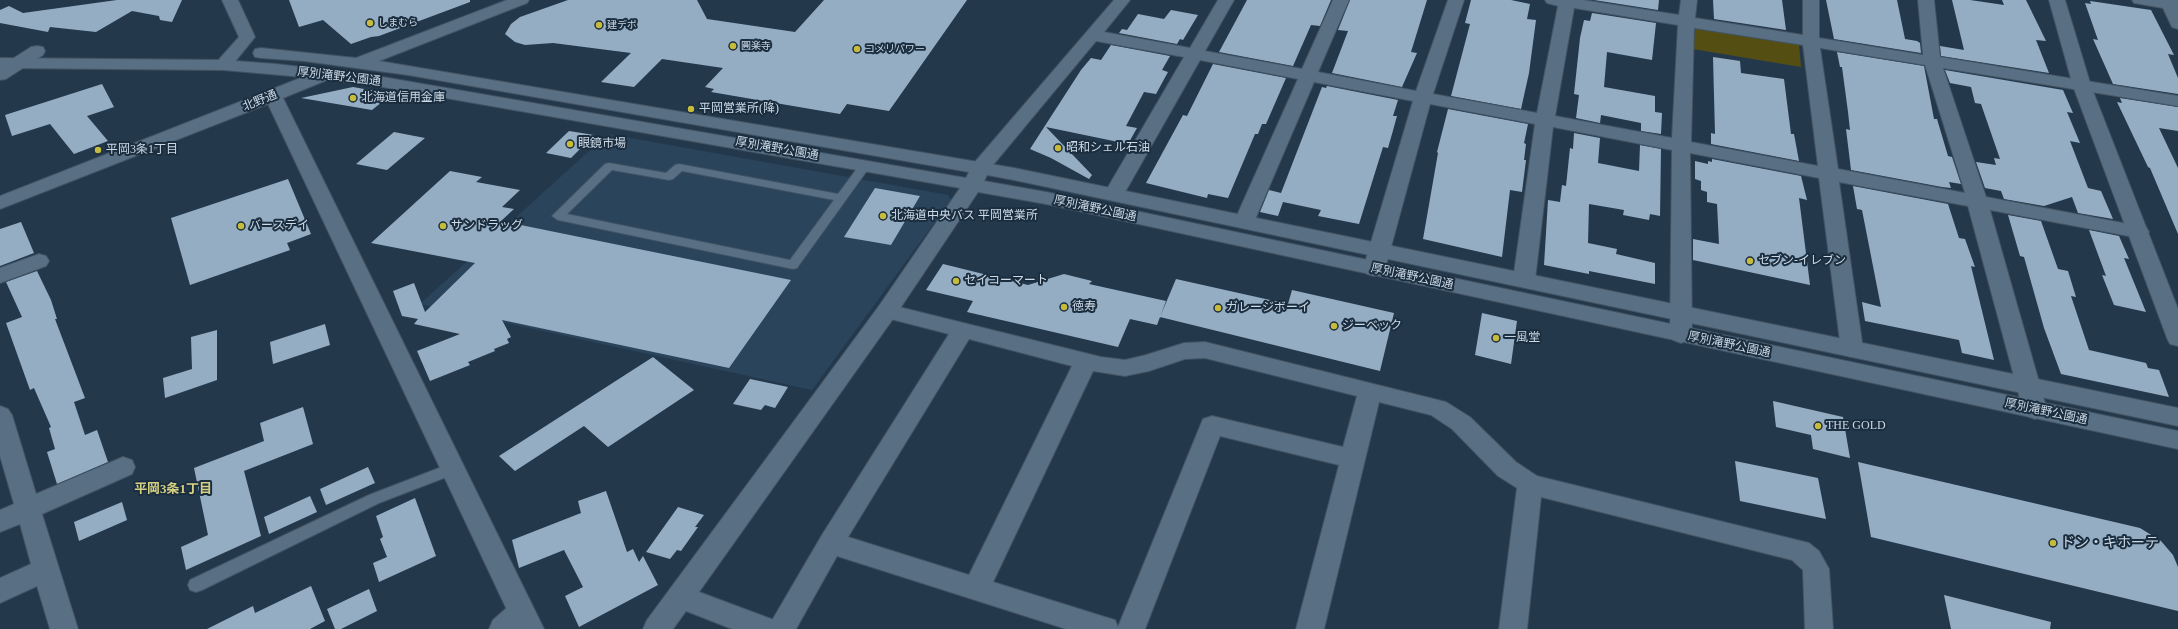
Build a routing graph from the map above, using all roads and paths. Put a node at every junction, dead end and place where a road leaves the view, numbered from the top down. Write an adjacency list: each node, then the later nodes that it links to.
1 (230, 0): 20 (street)
2 (521, 0): 23 (street, 北野通)
3 (1122, 0): 16 (street)
4 (1226, 0): 21 (street)
5 (1341, 0): 29 (street)
6 (1456, 0): 32 (street)
7 (1689, 0): 14 (street)
8 (1811, 0): 17 (street)
9 (1926, 0): 22 (street)
10 (2057, 0): 30 (street)
11 (2140, 0): 13 (street)
12 (1563, 1): 14 (street); 34 (street)
13 (2174, 4): 15 (street)
14 (1686, 22): 17 (street); 35 (street)
15 (2178, 24)
16 (1092, 36): 21 (street); 39 (street)
17 (1811, 42): 22 (street); 38 (street)
18 (0, 49): 19 (street, 厚別滝野公園通)
19 (37, 51): 20 (street, 厚別滝野公園通); 25 (street)
20 (236, 52): 23 (street, 厚別滝野公園通); 26 (street)
21 (1195, 55): 29 (street); 40 (street)
22 (1932, 61): 30 (street); 42 (street)
23 (359, 62): 28 (street, 北野通); 36 (street, 厚別滝野公園通)
24 (0, 63): 25 (street, 厚別滝野公園通)
25 (19, 64): 26 (street, 厚別滝野公園通); 27 (street)
26 (223, 65): 28 (street, 厚別滝野公園通)
27 (0, 75)
28 (326, 75): 31 (street, 北野通); 37 (street, 厚別滝野公園通)
29 (1308, 76): 32 (street); 44 (street)
30 (2082, 86): 33 (street); 45 (street)
31 (273, 96): 43 (street, 北野通); 64 (street)
32 (1423, 97): 34 (street); 46 (street)
33 (2178, 101)
34 (1544, 121): 35 (street); 49 (street)
35 (1681, 147): 38 (street); 51 (street)
36 (876, 149): 37 (street); 39 (street, 厚別滝野公園通)
37 (865, 165): 39 (street, 厚別滝野公園通); 41 (lane)
38 (1828, 174): 42 (street); 54 (street)
39 (977, 176): 40 (street, 厚別滝野公園通); 46 (street, 厚別滝野公園通); 50 (street)
40 (1114, 194): 44 (street, 厚別滝野公園通)
41 (841, 198): 41 (lane)
42 (1977, 201): 45 (street); 56 (street)
43 (0, 203)
44 (1244, 222): 46 (street, 厚別滝野公園通)
45 (2139, 232): 52 (street)
46 (1377, 260): 49 (street, 厚別滝野公園通); 51 (street, 厚別滝野公園通)
47 (39, 261): 48 (street)
48 (0, 276)
49 (1524, 280): 51 (street, 厚別滝野公園通)
50 (887, 311): 53 (street); 73 (street)
51 (1682, 324): 54 (street, 厚別滝野公園通); 58 (street, 厚別滝野公園通)
52 (2175, 326)
53 (963, 330): 55 (street); 68 (street)
54 (1852, 349): 56 (street, 厚別滝野公園通)
55 (1086, 361): 57 (street); 71 (street)
56 (2030, 386): 58 (street); 60 (street, 厚別滝野公園通)
57 (1370, 390): 62 (street); 65 (street)
58 (2035, 410): 61 (street, 厚別滝野公園通)
59 (0, 415): 66 (street)
60 (2178, 417)
61 (2178, 440)
62 (1352, 459): 80 (street); 81 (street)
63 (123, 467): 66 (street)
64 (452, 469): 70 (lane); 74 (street)
65 (1530, 484): 82 (street); 83 (street)
66 (28, 508): 67 (street); 69 (street)
67 (0, 521)
68 (831, 543): 71 (street); 78 (street)
69 (46, 569): 72 (street); 75 (street)
70 (196, 585)
71 (976, 588): 79 (street)
72 (0, 591)
73 (681, 597): 76 (street); 77 (street)
74 (518, 623)
75 (64, 629)
76 (657, 629)
77 (764, 629)
78 (781, 629)
79 (1105, 629)
80 (1131, 629)
81 (1310, 629)
82 (1513, 629)
83 (1819, 629)

